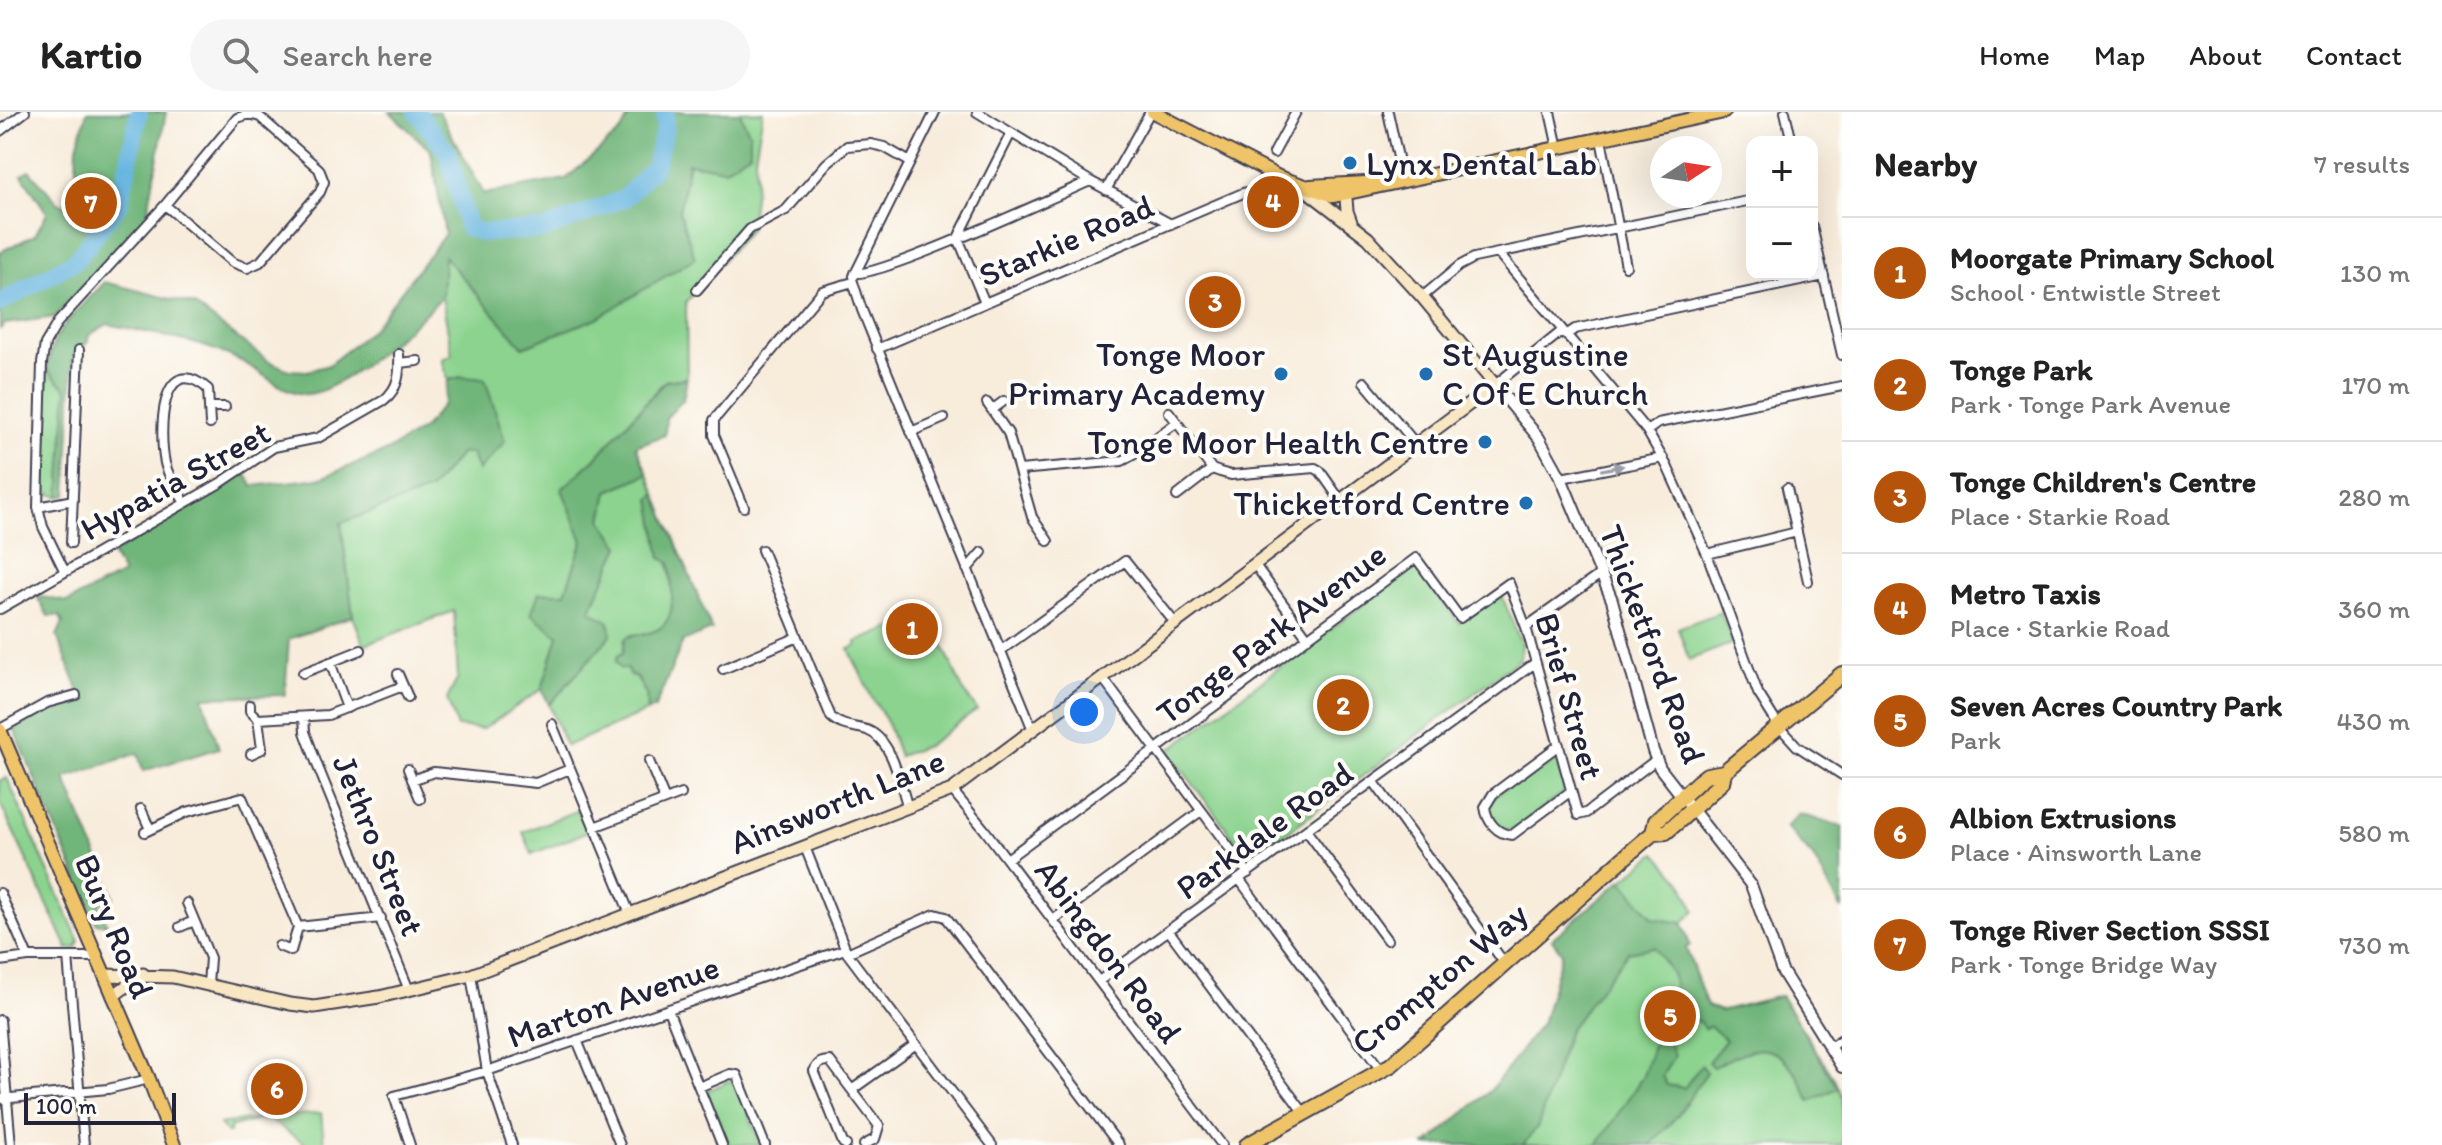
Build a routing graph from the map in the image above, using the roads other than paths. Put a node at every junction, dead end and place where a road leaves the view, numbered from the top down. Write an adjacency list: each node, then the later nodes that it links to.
1 (25, 112): 10 (street)
2 (935, 112): 16 (street)
3 (977, 112): 11 (street)
4 (1151, 112): 17 (main road); 21 (street)
5 (1296, 112): 15 (street)
6 (1388, 112): 19 (street)
7 (1550, 112): 14 (street)
8 (1722, 112): 13 (main road)
9 (1785, 112): 12 (street)
10 (0, 131)
11 (1011, 133): 18 (street); 28 (street)
12 (1791, 136)
13 (1601, 139): 14 (main road); 27 (street)
14 (1558, 148): 19 (main road)
15 (1274, 153)
16 (910, 162): 33 (street); 34 (street)
17 (1269, 172): 20 (main road); 26 (street, Starkie Road)
18 (1090, 181): 21 (street); 28 (street)
19 (1397, 182): 22 (main road)
20 (1301, 185): 22 (main road); 25 (main road, Thicketford Road)
21 (1106, 190): 26 (street)
22 (1345, 190): 25 (main road)
23 (1746, 201): 27 (street)
24 (165, 205): 24 (street); 66 (street)
25 (1351, 222): 37 (main road, Thicketford Road)
26 (1171, 224): 38 (street, Starkie Road)
27 (1619, 228): 30 (street); 31 (street)
28 (958, 238): 34 (street); 38 (street)
29 (1818, 251): 32 (street)
30 (1499, 254): 37 (street); 39 (street)
31 (1626, 266)
32 (1824, 276): 39 (street); 42 (street)
33 (708, 277): 35 (street); 36 (street)
34 (854, 277): 40 (street); 67 (street)
35 (717, 285)
36 (697, 290)
37 (1422, 297): 45 (main road, Thicketford Road)
38 (985, 303): 40 (street, Starkie Road)
39 (1564, 333): 45 (street); 54 (street)
40 (877, 349): 55 (street)
41 (79, 350): 63 (street)
42 (1842, 355)
43 (418, 361): 65 (street, Hypatia Street)
44 (1364, 382): 56 (street)
45 (1495, 385): 56 (main road, Ainsworth Lane); 60 (street, Thicketford Road)
46 (1842, 386): 54 (street)
47 (1004, 401): 59 (street)
48 (210, 407): 49 (street); 53 (street); 65 (street)
49 (225, 407)
50 (1169, 412): 52 (street)
51 (944, 418): 55 (street)
52 (1177, 422): 58 (street); 59 (street)
53 (210, 424)
54 (1647, 431): 57 (street)
55 (911, 432): 75 (street)
56 (1416, 444): 64 (main road, Ainsworth Lane)
57 (1663, 458): 60 (street, one-way to 57); 73 (street)
58 (1212, 469): 62 (street); 64 (street)
59 (1019, 470): 69 (street)
60 (1561, 478): 77 (street, Thicketford Road)
61 (1787, 488): 68 (street)
62 (1177, 496)
63 (73, 500): 66 (street); 70 (street)
64 (1341, 501): 74 (main road, Ainsworth Lane)
65 (185, 503): 76 (street, Hypatia Street)
66 (38, 507): 76 (street)
67 (744, 507)
68 (1797, 532): 73 (street); 78 (street)
69 (1048, 541)
70 (71, 543)
71 (762, 550): 83 (street)
72 (982, 552): 75 (street)
73 (1707, 554): 102 (street)
74 (1255, 565): 81 (main road, Ainsworth Lane); 84 (street)
75 (967, 569): 86 (street)
76 (65, 572): 80 (street, Hypatia Street)
77 (1602, 573): 82 (street); 108 (street, Thicketford Road)
78 (1808, 581)
79 (1509, 583): 82 (street, Brief Street); 84 (street, Tonge Park Avenue)
80 (0, 609)
81 (1175, 623): 86 (street); 93 (main road, Ainsworth Lane)
82 (1526, 627): 88 (street, Brief Street)
83 (798, 637): 89 (street); 122 (street)
84 (1308, 638): 106 (street, Tonge Park Avenue)
85 (361, 650): 87 (street)
86 (1000, 651): 104 (street)
87 (330, 662): 90 (street); 98 (street, Jethro Street)
88 (1535, 663): 105 (street, Brief Street); 115 (street, Parkdale Road)
89 (723, 669)
90 (303, 673)
91 (398, 674): 94 (street)
92 (1842, 674): 102 (highway, Crompton Way)
93 (1102, 677): 104 (main road, Ainsworth Lane); 106 (street)
94 (403, 686): 96 (street); 98 (street, Jethro Street)
95 (76, 695): 103 (street)
96 (408, 697)
97 (250, 705): 100 (street)
98 (347, 708): 99 (street, Jethro Street)
99 (304, 718): 100 (street, Jethro Street); 136 (street, Jethro Street)
100 (258, 719): 107 (street)
101 (552, 724): 111 (street)
102 (1778, 725): 112 (highway, Crompton Way); 113 (street)
103 (0, 729): 147 (main road, Bury Road)
104 (1033, 730): 116 (main road, Ainsworth Lane)
105 (1559, 745): 117 (street, Brief Street); 117 (street)
106 (1157, 751): 125 (street); 130 (street, Tonge Park Avenue)
107 (251, 754)
108 (1657, 759): 117 (street, Brief Street); 119 (street, Thicketford Road)
109 (649, 761): 121 (street)
110 (408, 769): 114 (street)
111 (570, 769): 114 (street); 126 (street)
112 (1724, 772): 119 (highway, Crompton Way); 124 (highway, Crompton Way)
113 (1842, 775)
114 (412, 780): 120 (street)
115 (1374, 782): 127 (street, Parkdale Road); 149 (street)
116 (952, 790): 122 (main road, Ainsworth Lane); 130 (street, Abingdon Road)
117 (1571, 791)
118 (681, 794): 121 (street)
119 (1681, 797): 124 (street, Thicketford Road); 128 (highway, Crompton Way)
120 (420, 799)
121 (665, 800): 126 (street)
122 (908, 808): 129 (main road, Ainsworth Lane)
123 (141, 809): 140 (street)
124 (1692, 810): 128 (highway, Crompton Way); 162 (street, Thicketford Road)
125 (1201, 811): 131 (street); 137 (street)
126 (594, 827): 135 (street)
127 (1306, 830): 131 (street, Parkdale Road); 142 (street)
128 (1653, 833): 149 (highway, Crompton Way)
129 (805, 847): 135 (main road, Ainsworth Lane); 144 (street)
130 (1007, 859): 137 (street, Abingdon Road)
131 (1248, 873): 132 (street, Parkdale Road)
132 (1239, 879): 141 (street, Parkdale Road); 164 (street)
133 (0, 893): 145 (street)
134 (187, 903): 138 (street)
135 (630, 914): 152 (main road, Ainsworth Lane)
136 (381, 918): 140 (street); 155 (street, Jethro Street)
137 (1053, 920): 153 (street, Abingdon Road)
138 (194, 921): 139 (street); 154 (street)
139 (180, 927)
140 (298, 927): 143 (street)
141 (1169, 931): 153 (street, Parkdale Road); 171 (street)
142 (1387, 940)
143 (279, 946)
144 (846, 951): 157 (street, Marton Avenue); 161 (street); 183 (street, Marton Avenue)
145 (28, 957): 146 (street); 148 (street)
146 (68, 957): 147 (street); 169 (street)
147 (97, 957): 151 (main road, Bury Road)
148 (0, 961)
149 (1505, 964): 164 (highway, Crompton Way)
150 (143, 974): 151 (main road, Ainsworth Lane); 154 (main road, Ainsworth Lane); 156 (main road)
151 (104, 975): 156 (main road, Bury Road)
152 (471, 975): 155 (main road, Ainsworth Lane); 165 (street)
153 (1099, 981): 184 (street, Abingdon Road)
154 (208, 984): 155 (main road, Ainsworth Lane)
155 (409, 990)
156 (113, 996): 166 (main road, Bury Road)
157 (668, 1010): 160 (street, Marton Avenue); 167 (street)
158 (0, 1020): 170 (street)
159 (1842, 1039): 162 (street)
160 (577, 1040): 165 (street, Marton Avenue); 177 (street)
161 (916, 1044): 168 (street); 182 (street)
162 (1831, 1046): 163 (street, Thicketford Road)
163 (1842, 1067)
164 (1381, 1070): 171 (highway, Crompton Way)
165 (487, 1071): 175 (street, Marton Avenue); 176 (street)
166 (149, 1079): 169 (street); 174 (main road, Bury Road)
167 (699, 1087): 178 (street); 179 (street)
168 (853, 1089): 180 (street); 181 (street)
169 (81, 1091): 170 (street); 173 (street)
170 (4, 1099): 172 (street)
171 (1304, 1113): 185 (highway, Crompton Way)
172 (11, 1145)
173 (84, 1145)
174 (173, 1145)
175 (410, 1145)
176 (512, 1145)
177 (620, 1145)
178 (722, 1145)
179 (765, 1145)
180 (846, 1145)
181 (864, 1145)
182 (992, 1145)
183 (1119, 1145)
184 (1222, 1145)
185 (1247, 1145)

